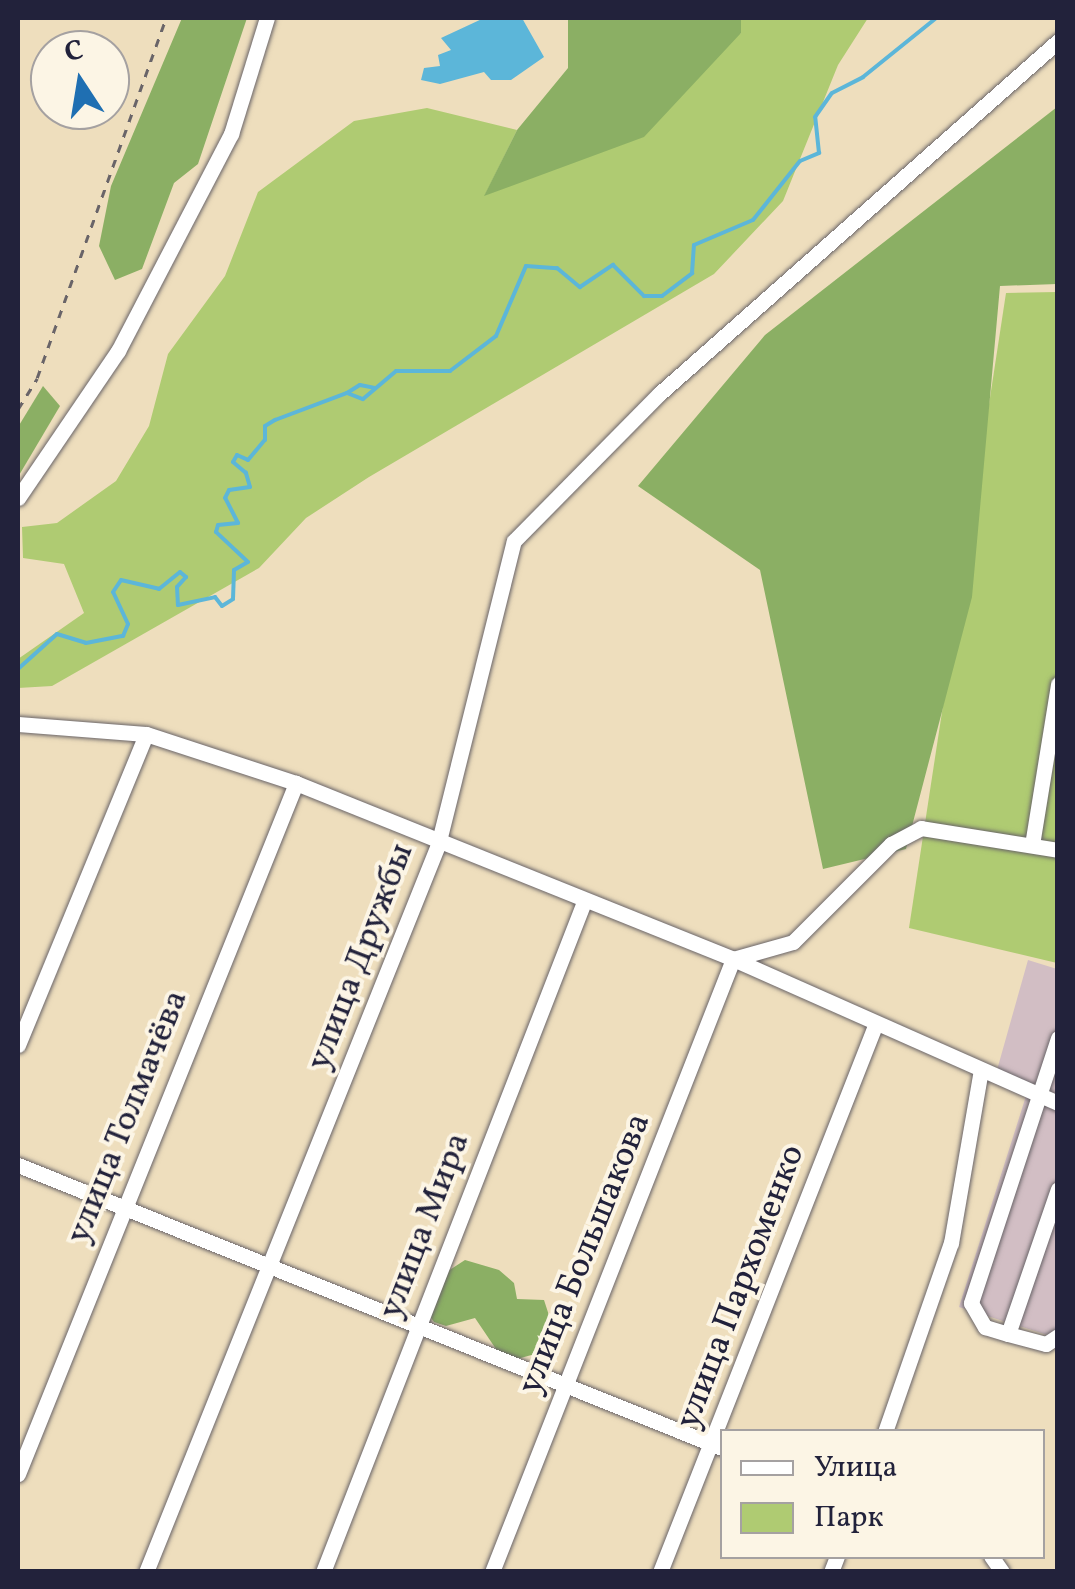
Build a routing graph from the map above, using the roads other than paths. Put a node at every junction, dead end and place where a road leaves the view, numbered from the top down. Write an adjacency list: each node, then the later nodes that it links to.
1 (267, 18): 3 (street)
2 (1058, 40): 8 (street, улица Дружбы)
3 (18, 498)
4 (1058, 684): 9 (street)
5 (18, 724): 6 (street)
6 (146, 734): 7 (street); 15 (street)
7 (296, 783): 8 (street); 21 (street, улица Толмачёва)
8 (438, 844): 11 (street); 22 (street, улица Дружбы)
9 (1032, 845): 10 (street); 12 (street)
10 (1058, 850)
11 (584, 902): 12 (street); 23 (street, улица Мира)
12 (733, 959): 13 (street); 26 (street, улица Большакова)
13 (876, 1024): 16 (street); 27 (street, улица Пархоменко)
14 (1058, 1038): 17 (street)
15 (18, 1045)
16 (982, 1070): 17 (street); 28 (street)
17 (1038, 1094): 18 (street); 24 (street)
18 (1058, 1103)
19 (18, 1165): 21 (street)
20 (1058, 1189): 24 (street)
21 (124, 1207): 22 (street); 30 (street, улица Толмачёва)
22 (273, 1265): 23 (street); 31 (street, улица Дружбы)
23 (418, 1326): 26 (street); 32 (street, улица Мира)
24 (1008, 1334): 25 (street)
25 (1055, 1342)
26 (565, 1385): 29 (street); 33 (street, улица Большакова)
27 (723, 1429)
28 (886, 1429)
29 (717, 1446): 34 (street, улица Пархоменко)
30 (18, 1474)
31 (146, 1572)
32 (322, 1572)
33 (492, 1572)
34 (660, 1572)

